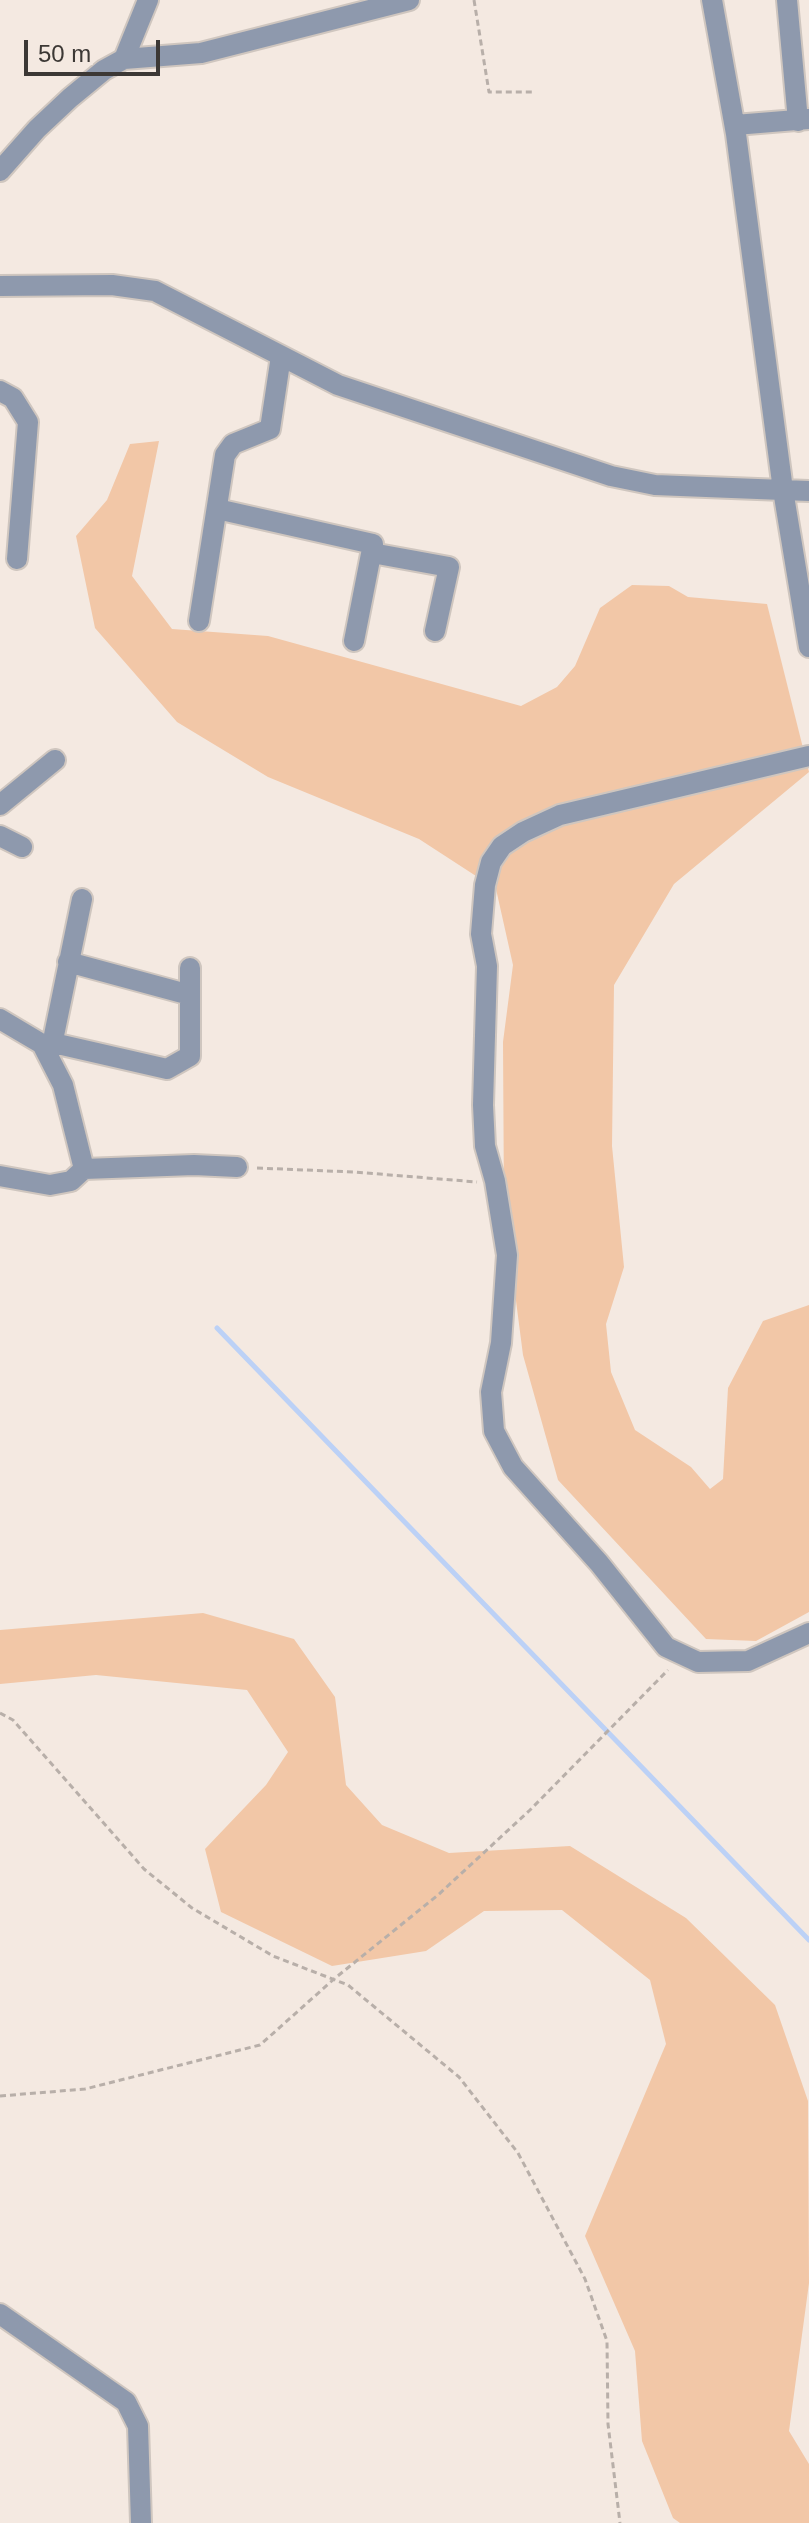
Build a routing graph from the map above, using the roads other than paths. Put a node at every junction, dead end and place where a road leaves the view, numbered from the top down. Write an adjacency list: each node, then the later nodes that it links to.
1 (148, 0): 5 (street)
2 (409, 0): 5 (street)
3 (712, 0): 7 (street)
4 (787, 0): 6 (street)
5 (124, 59): 8 (street)
6 (803, 120): 7 (street)
7 (735, 125): 12 (street)
8 (0, 171)
9 (0, 286): 10 (street)
10 (281, 356): 12 (street); 14 (street)
11 (0, 391): 16 (street)
12 (783, 490): 13 (street); 20 (street)
13 (809, 491)
14 (217, 509): 15 (street); 17 (street)
15 (372, 553): 18 (street); 19 (street)
16 (17, 559)
17 (199, 621)
18 (435, 631)
19 (354, 641)
20 (809, 647)
21 (809, 756): 35 (street)
22 (55, 760): 23 (street)
23 (0, 805)
24 (0, 836): 25 (street)
25 (22, 847)
26 (82, 899): 27 (street)
27 (68, 962): 29 (street); 31 (street)
28 (190, 968): 29 (street)
29 (190, 995): 31 (street)
30 (0, 1019): 31 (street)
31 (47, 1045): 33 (street)
32 (237, 1167): 33 (street)
33 (84, 1169): 34 (street)
34 (0, 1176)
35 (809, 1633)
36 (0, 2314): 37 (street)
37 (141, 2523)

